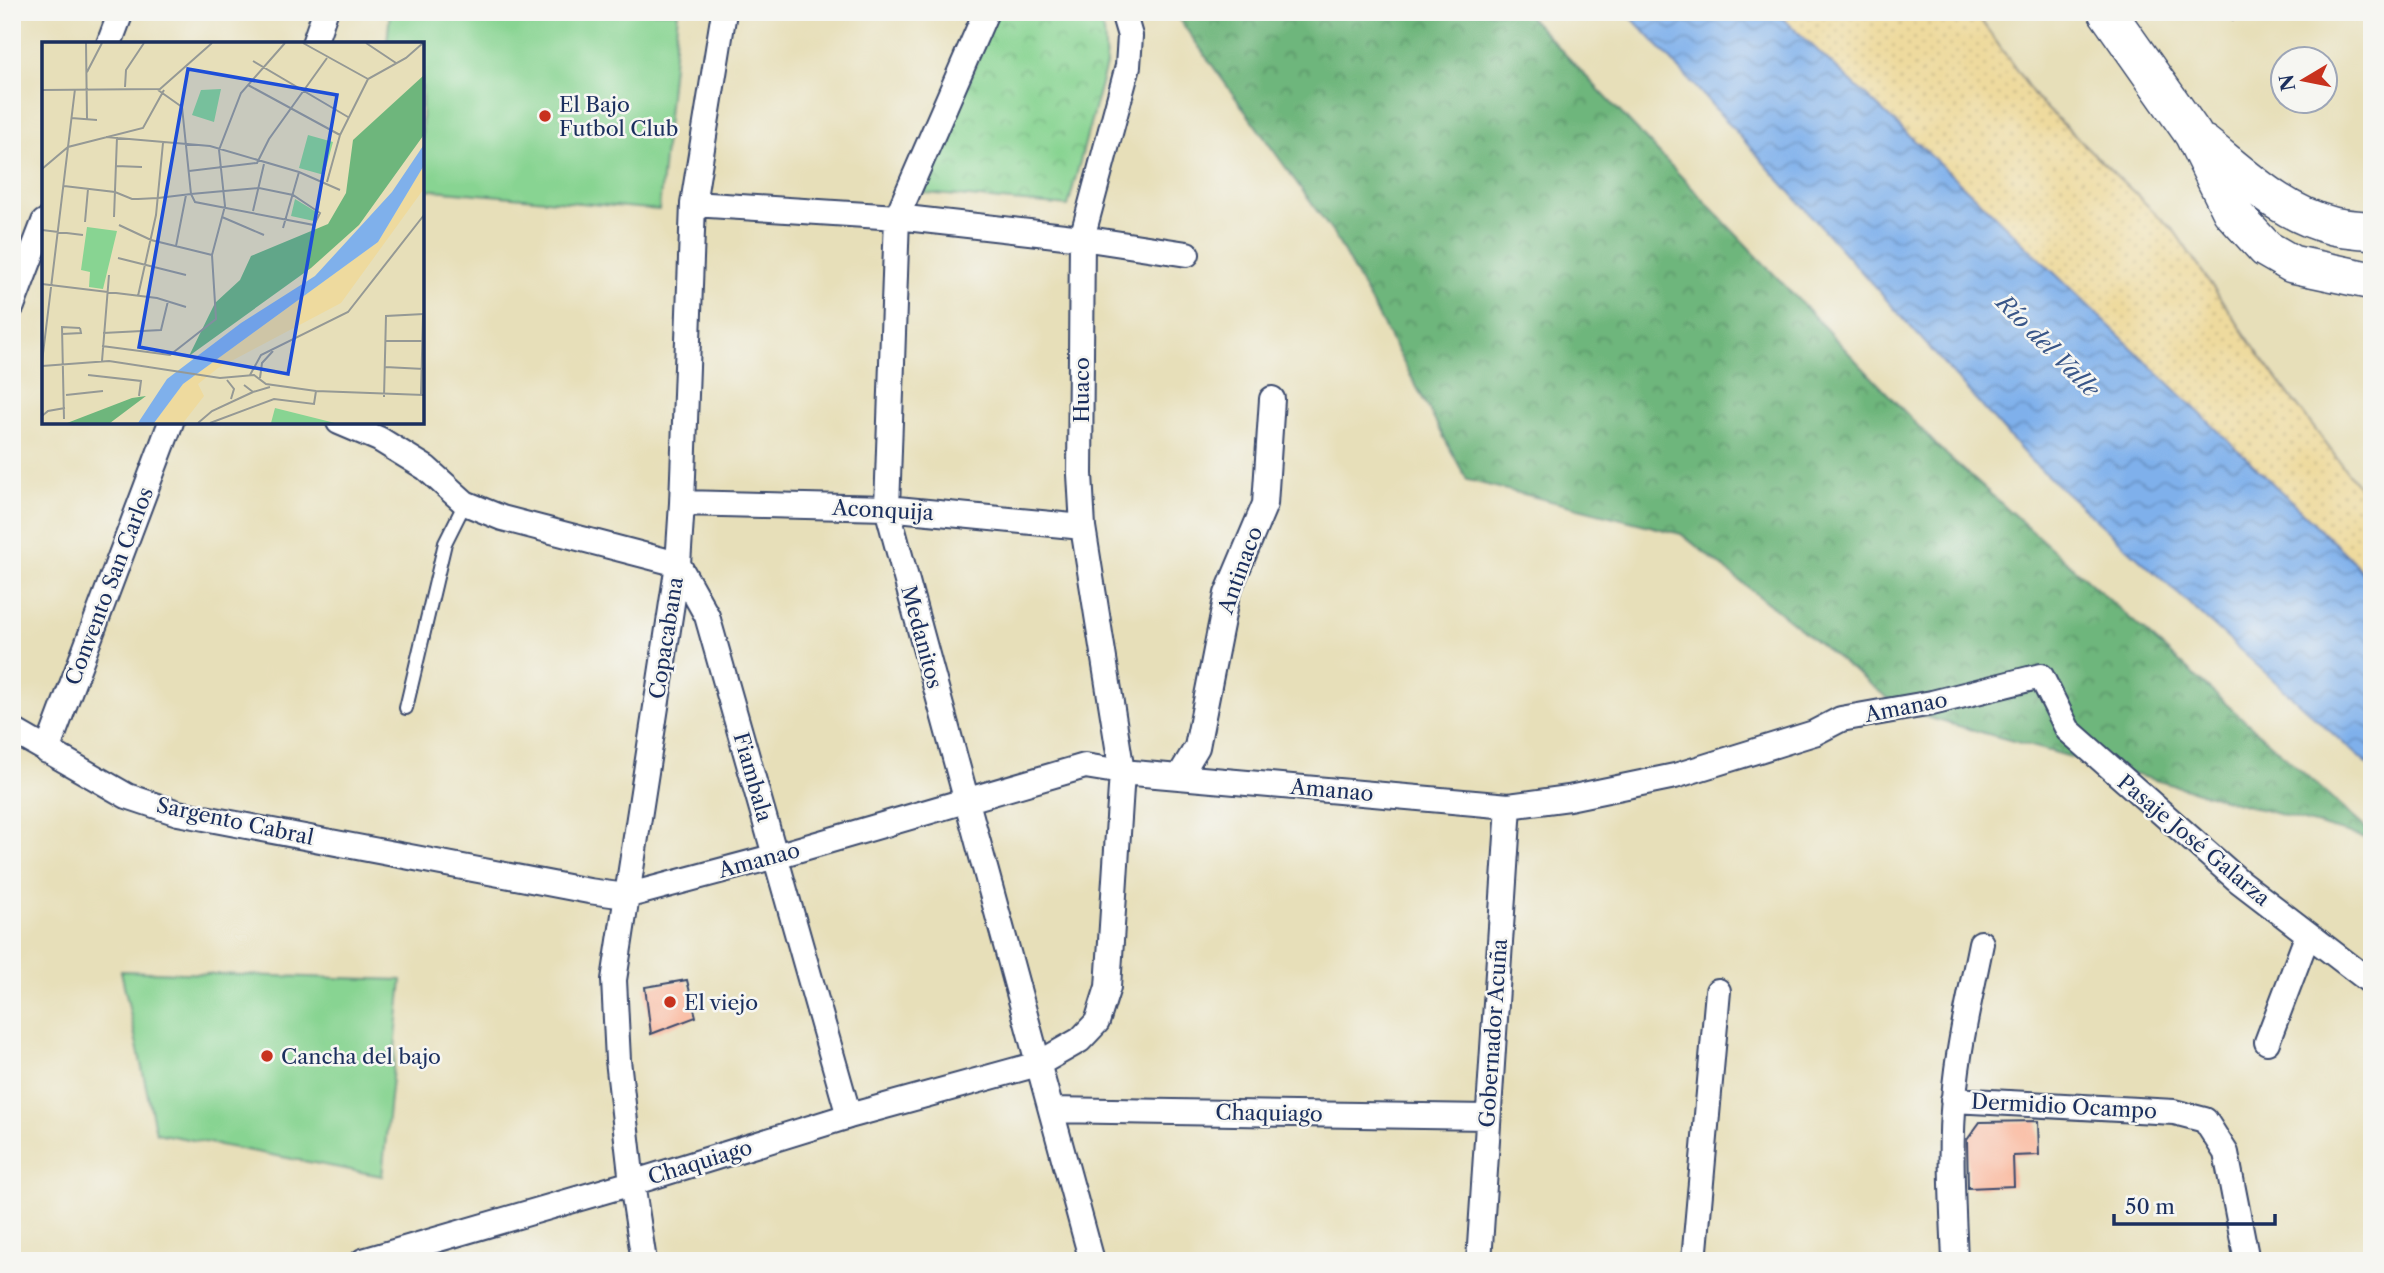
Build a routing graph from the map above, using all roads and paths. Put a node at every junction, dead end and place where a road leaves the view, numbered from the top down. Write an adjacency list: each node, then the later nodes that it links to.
1 (121, 12): 9 (street)
2 (326, 12): 10 (street)
3 (724, 12): 12 (street, Copacabana)
4 (986, 12): 13 (street, Medanitos)
5 (1123, 12): 16 (street, Huaco)
6 (2107, 12): 11 (main road)
7 (2228, 12): 8 (path)
8 (2283, 12)
9 (110, 42)
10 (315, 42)
11 (2193, 134): 15 (main road); 19 (main road)
12 (693, 204): 13 (street); 25 (street, Copacabana)
13 (897, 217): 16 (street); 26 (street, Medanitos)
14 (42, 228): 18 (street)
15 (2372, 231)
16 (1082, 238): 17 (street); 27 (street, Huaco)
17 (1187, 254)
18 (27, 271): 20 (street)
19 (2372, 281)
20 (12, 306)
21 (1272, 400): 34 (street, Antinaco)
22 (170, 424): 32 (street, Convento San Carlos)
23 (344, 424): 24 (street)
24 (465, 503): 28 (street); 30 (lane)
25 (682, 503): 26 (street, Aconquija); 28 (street, Copacabana)
26 (887, 508): 27 (street, Aconquija); 35 (street, Medanitos)
27 (1083, 527): 33 (street, Huaco)
28 (678, 564): 37 (street, Fiambala); 38 (street, Copacabana)
29 (2040, 676): 36 (street, Amanao); 39 (street, Pasaje José Galarza)
30 (406, 708)
31 (12, 730): 32 (street, Sargento Cabral)
32 (47, 751): 38 (street, Sargento Cabral)
33 (1122, 772): 34 (street, Amanao); 35 (street, Amanao); 44 (street)
34 (1180, 777): 36 (street, Amanao)
35 (965, 801): 37 (street, Amanao); 44 (street, Medanitos)
36 (1509, 806): 48 (street, Gobernador Acuña)
37 (776, 856): 38 (street, Amanao); 47 (street, Fiambala)
38 (626, 896): 49 (street, Copacabana)
39 (2308, 933): 41 (street, Pasaje José Galarza); 43 (street)
40 (1981, 943): 45 (street)
41 (2372, 983)
42 (1718, 991): 54 (street)
43 (2267, 1042)
44 (1038, 1064): 46 (street, Medanitos); 47 (street, Chaquiago)
45 (1953, 1100): 55 (street); 56 (street, Dermidio Ocampo)
46 (1051, 1110): 48 (street, Chaquiago); 52 (street, Medanitos)
47 (849, 1116): 49 (street, Chaquiago)
48 (1488, 1117): 53 (street, Gobernador Acuña)
49 (632, 1183): 50 (street, Chaquiago); 51 (street, Copacabana)
50 (363, 1261)
51 (644, 1261)
52 (1092, 1261)
53 (1479, 1261)
54 (1694, 1261)
55 (1955, 1261)
56 (2247, 1261)

